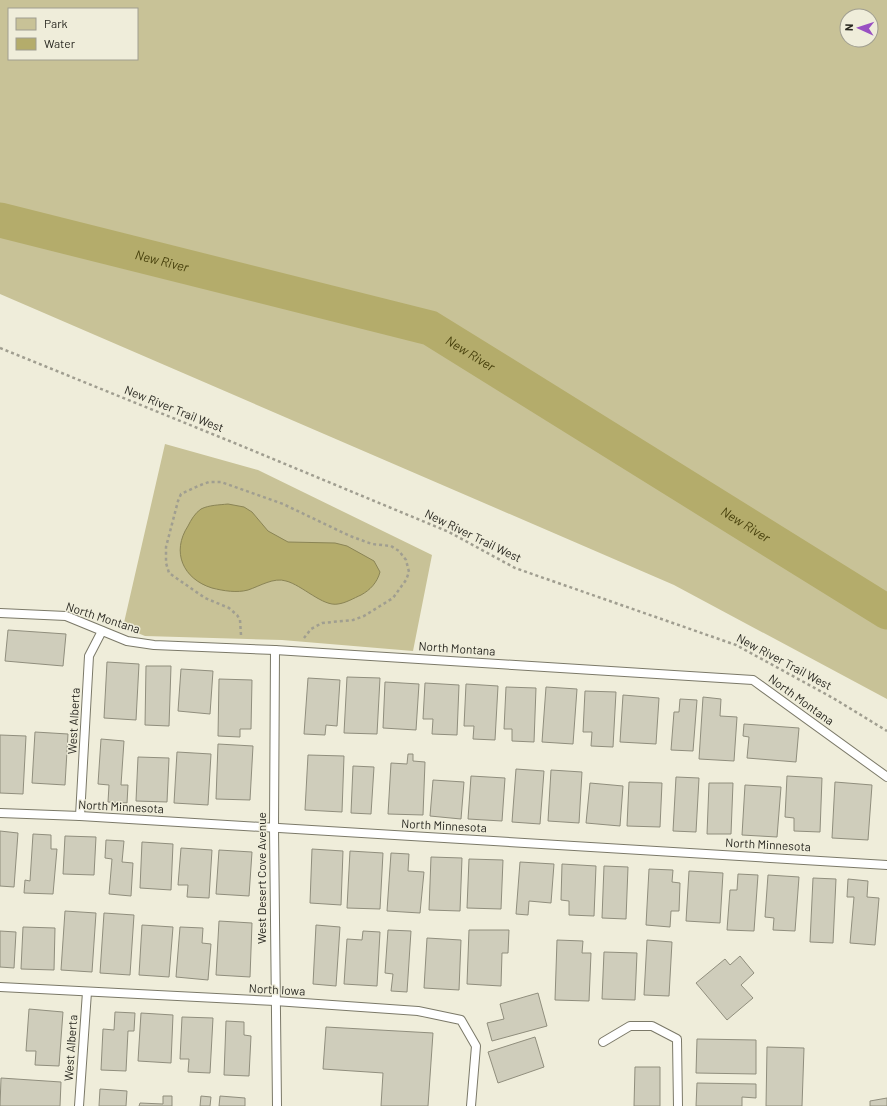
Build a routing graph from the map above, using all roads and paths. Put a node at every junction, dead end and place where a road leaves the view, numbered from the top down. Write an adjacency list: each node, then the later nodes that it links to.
1 (0, 348): 7 (path, New River Trail West)
2 (0, 613): 3 (lane, North Montana)
3 (102, 631): 4 (lane, North Montana); 10 (lane, West Alberta)
4 (241, 648): 5 (lane, North Montana); 6 (path)
5 (275, 650): 6 (lane, North Montana); 11 (lane, West Desert Cove Avenue)
6 (299, 651): 8 (lane, North Montana)
7 (887, 731)
8 (887, 777)
9 (0, 813): 10 (lane, North Minnesota)
10 (80, 816): 11 (lane, North Minnesota)
11 (274, 828): 12 (lane, North Minnesota); 15 (lane, West Desert Cove Avenue)
12 (887, 864)
13 (0, 987): 14 (lane, North Iowa)
14 (87, 992): 15 (lane, North Iowa); 17 (lane, West Alberta)
15 (275, 1001): 18 (lane, West Desert Cove Avenue); 19 (lane, North Iowa)
16 (603, 1042): 20 (lane)
17 (79, 1106)
18 (277, 1106)
19 (471, 1106)
20 (678, 1106)

